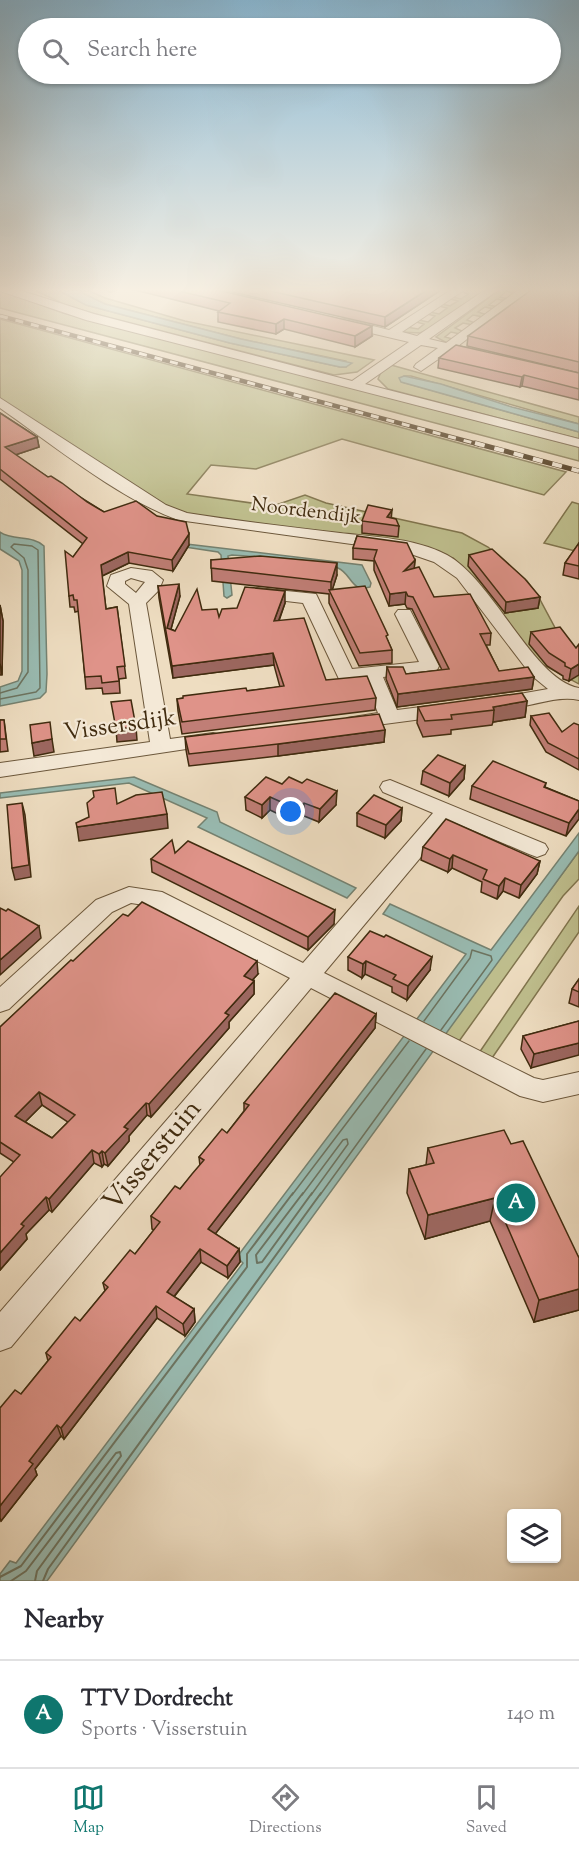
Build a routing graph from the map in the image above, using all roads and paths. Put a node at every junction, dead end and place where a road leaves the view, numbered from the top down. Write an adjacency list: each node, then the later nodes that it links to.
1 (270, 362): 5 (street)
2 (389, 362): 5 (street)
3 (428, 362): 4 (street)
4 (421, 367)
5 (356, 384): 7 (street)
6 (0, 402): 12 (street, Noordendijk)
7 (579, 443)
8 (243, 592): 11 (street)
9 (137, 602): 16 (street)
10 (404, 614): 11 (street)
11 (372, 673): 13 (street)
12 (571, 692): 13 (street)
13 (390, 718): 14 (street)
14 (333, 724)
15 (230, 737): 16 (street, Vissersdijk)
16 (161, 745): 17 (street, Vissersdijk)
17 (0, 770)
18 (390, 787): 19 (street)
19 (447, 811): 20 (street); 21 (street, Visserstuin)
20 (537, 849)
21 (306, 976): 22 (street); 23 (street); 24 (street, Visserstuin)
22 (0, 1002)
23 (579, 1083)
24 (0, 1336)

